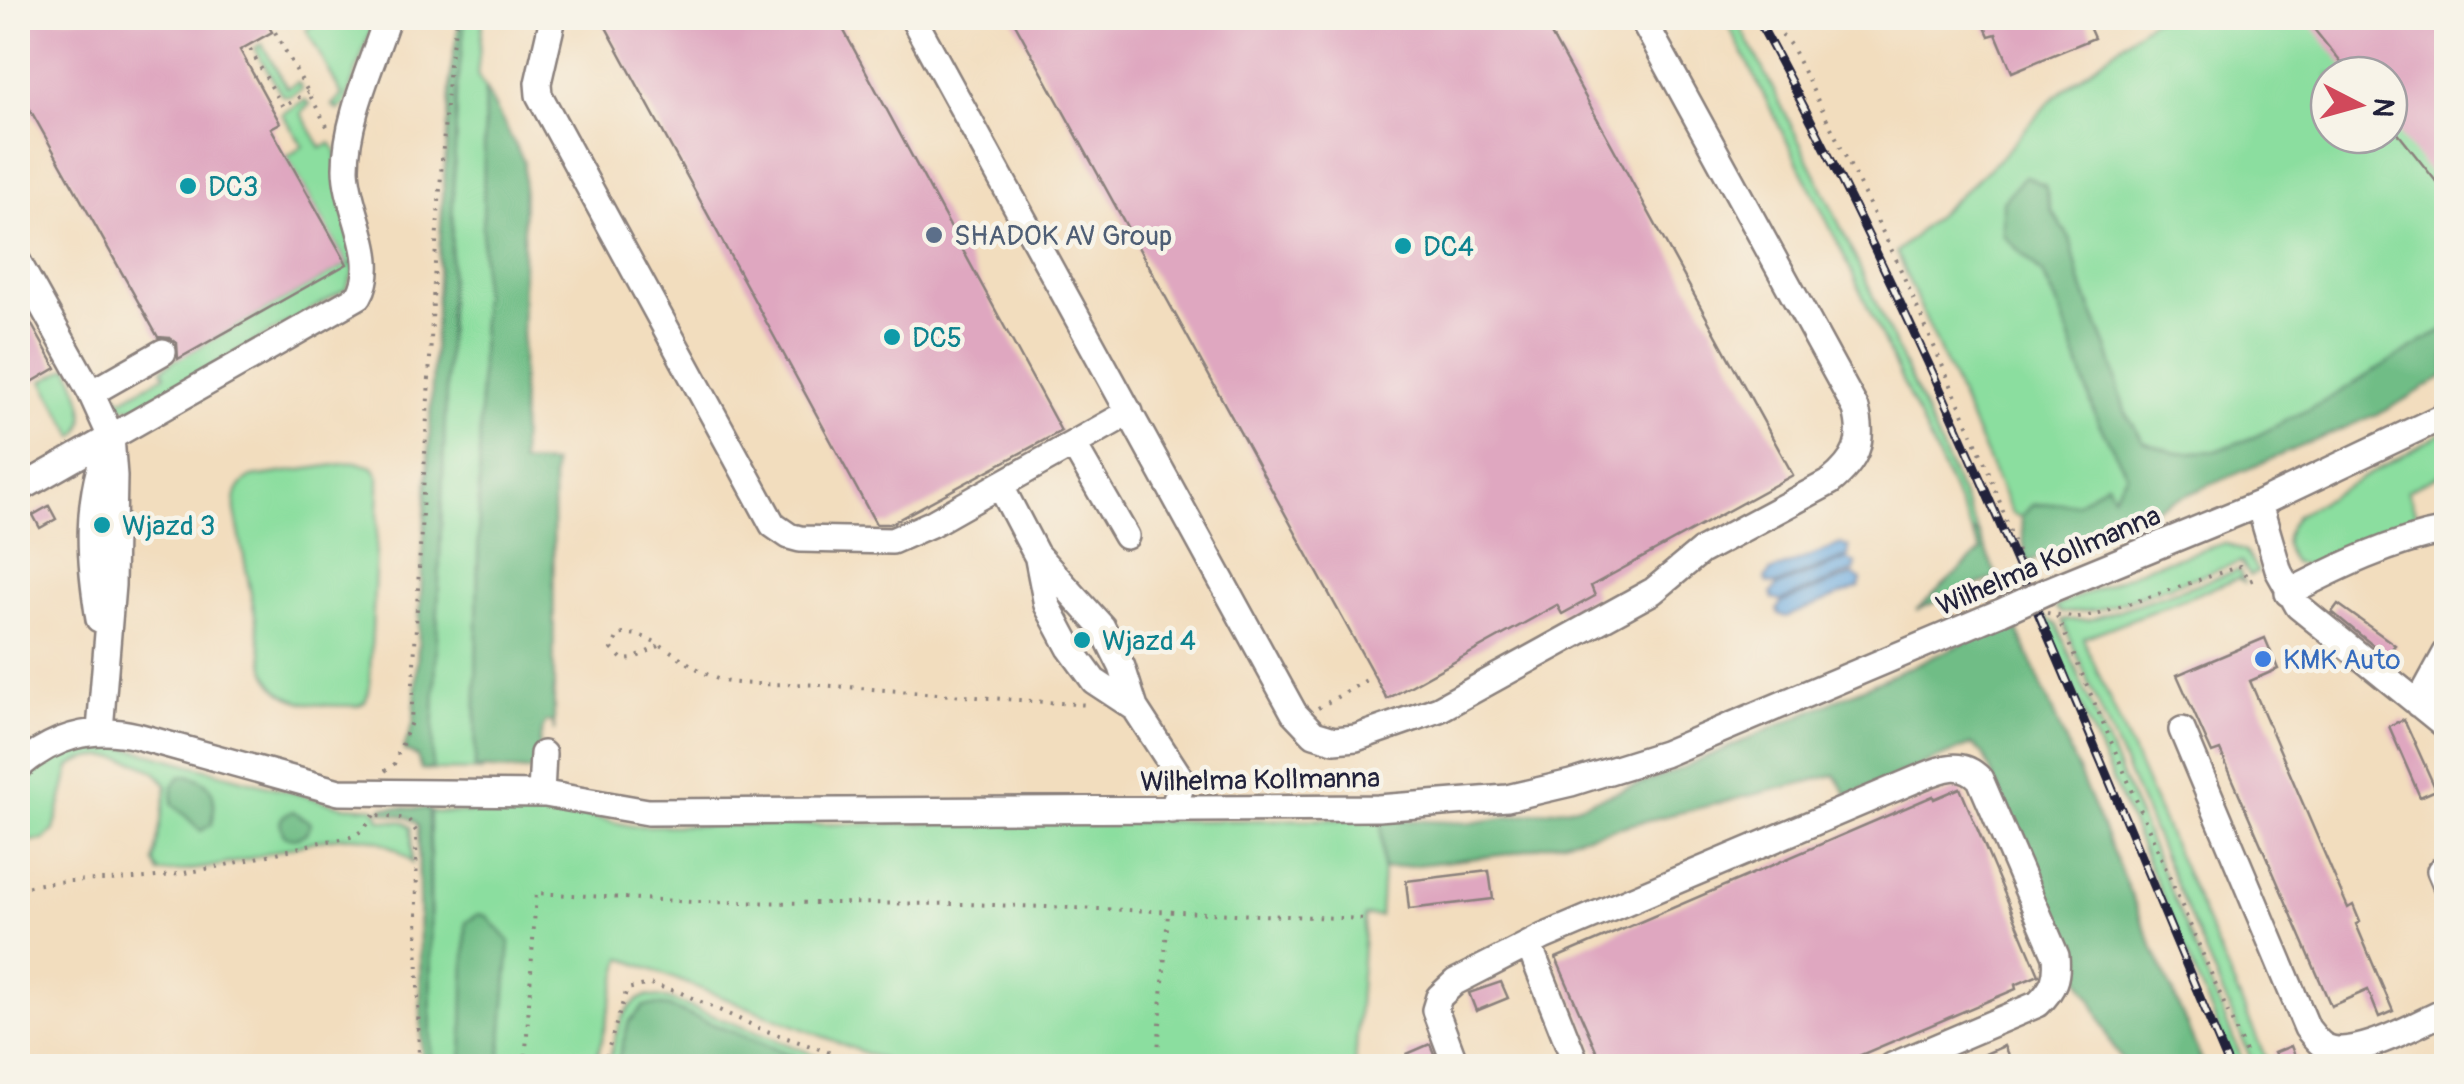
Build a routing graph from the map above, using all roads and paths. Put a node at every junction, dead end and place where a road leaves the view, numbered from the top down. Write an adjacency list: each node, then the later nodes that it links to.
1 (387, 18): 16 (street)
2 (456, 18): 41 (path)
3 (553, 18): 18 (street)
4 (913, 18): 14 (street)
5 (1642, 18): 14 (street)
6 (1769, 18): 24 (path)
7 (270, 23): 9 (path)
8 (250, 49): 9 (path)
9 (308, 92): 10 (path)
10 (331, 133)
11 (18, 262): 13 (street)
12 (163, 352): 13 (street)
13 (91, 393): 16 (street)
14 (1130, 412): 17 (street)
15 (2446, 415): 20 (street, Wilhelma Kollmanna)
16 (111, 437): 19 (street); 37 (street)
17 (1073, 444): 18 (street); 22 (street)
18 (1000, 484): 23 (street)
19 (18, 490)
20 (2259, 504): 26 (street); 27 (street, Wilhelma Kollmanna)
21 (2446, 531): 26 (street)
22 (1126, 536)
23 (1036, 554): 34 (street); 34 (street)
24 (2024, 569)
25 (2260, 576): 28 (path)
26 (2288, 593): 32 (street)
27 (2046, 602): 28 (path); 43 (street, Wilhelma Kollmanna, bridge)
28 (2056, 616): 57 (path)
29 (659, 646): 29 (path); 33 (path)
30 (2446, 653): 32 (street)
31 (1370, 678): 35 (path)
32 (2418, 704): 36 (street)
33 (1100, 706)
34 (1135, 708): 43 (street)
35 (1309, 712)
36 (2446, 726)
37 (100, 730): 40 (street, Wilhelma Kollmanna); 42 (street, Wilhelma Kollmanna)
38 (2182, 730): 48 (street)
39 (544, 754): 42 (street)
40 (18, 768)
41 (377, 775)
42 (540, 793): 43 (street, Wilhelma Kollmanna)
43 (1172, 810)
44 (18, 888): 49 (path)
45 (1168, 913): 46 (path); 50 (path); 53 (path)
46 (1367, 919)
47 (1528, 944): 54 (street); 55 (street); 56 (street)
48 (2446, 1011)
49 (419, 1066)
50 (526, 1066)
51 (603, 1066): 52 (path)
52 (870, 1066)
53 (1158, 1066)
54 (1456, 1066)
55 (1578, 1066)
56 (1892, 1066)
57 (2251, 1066)

